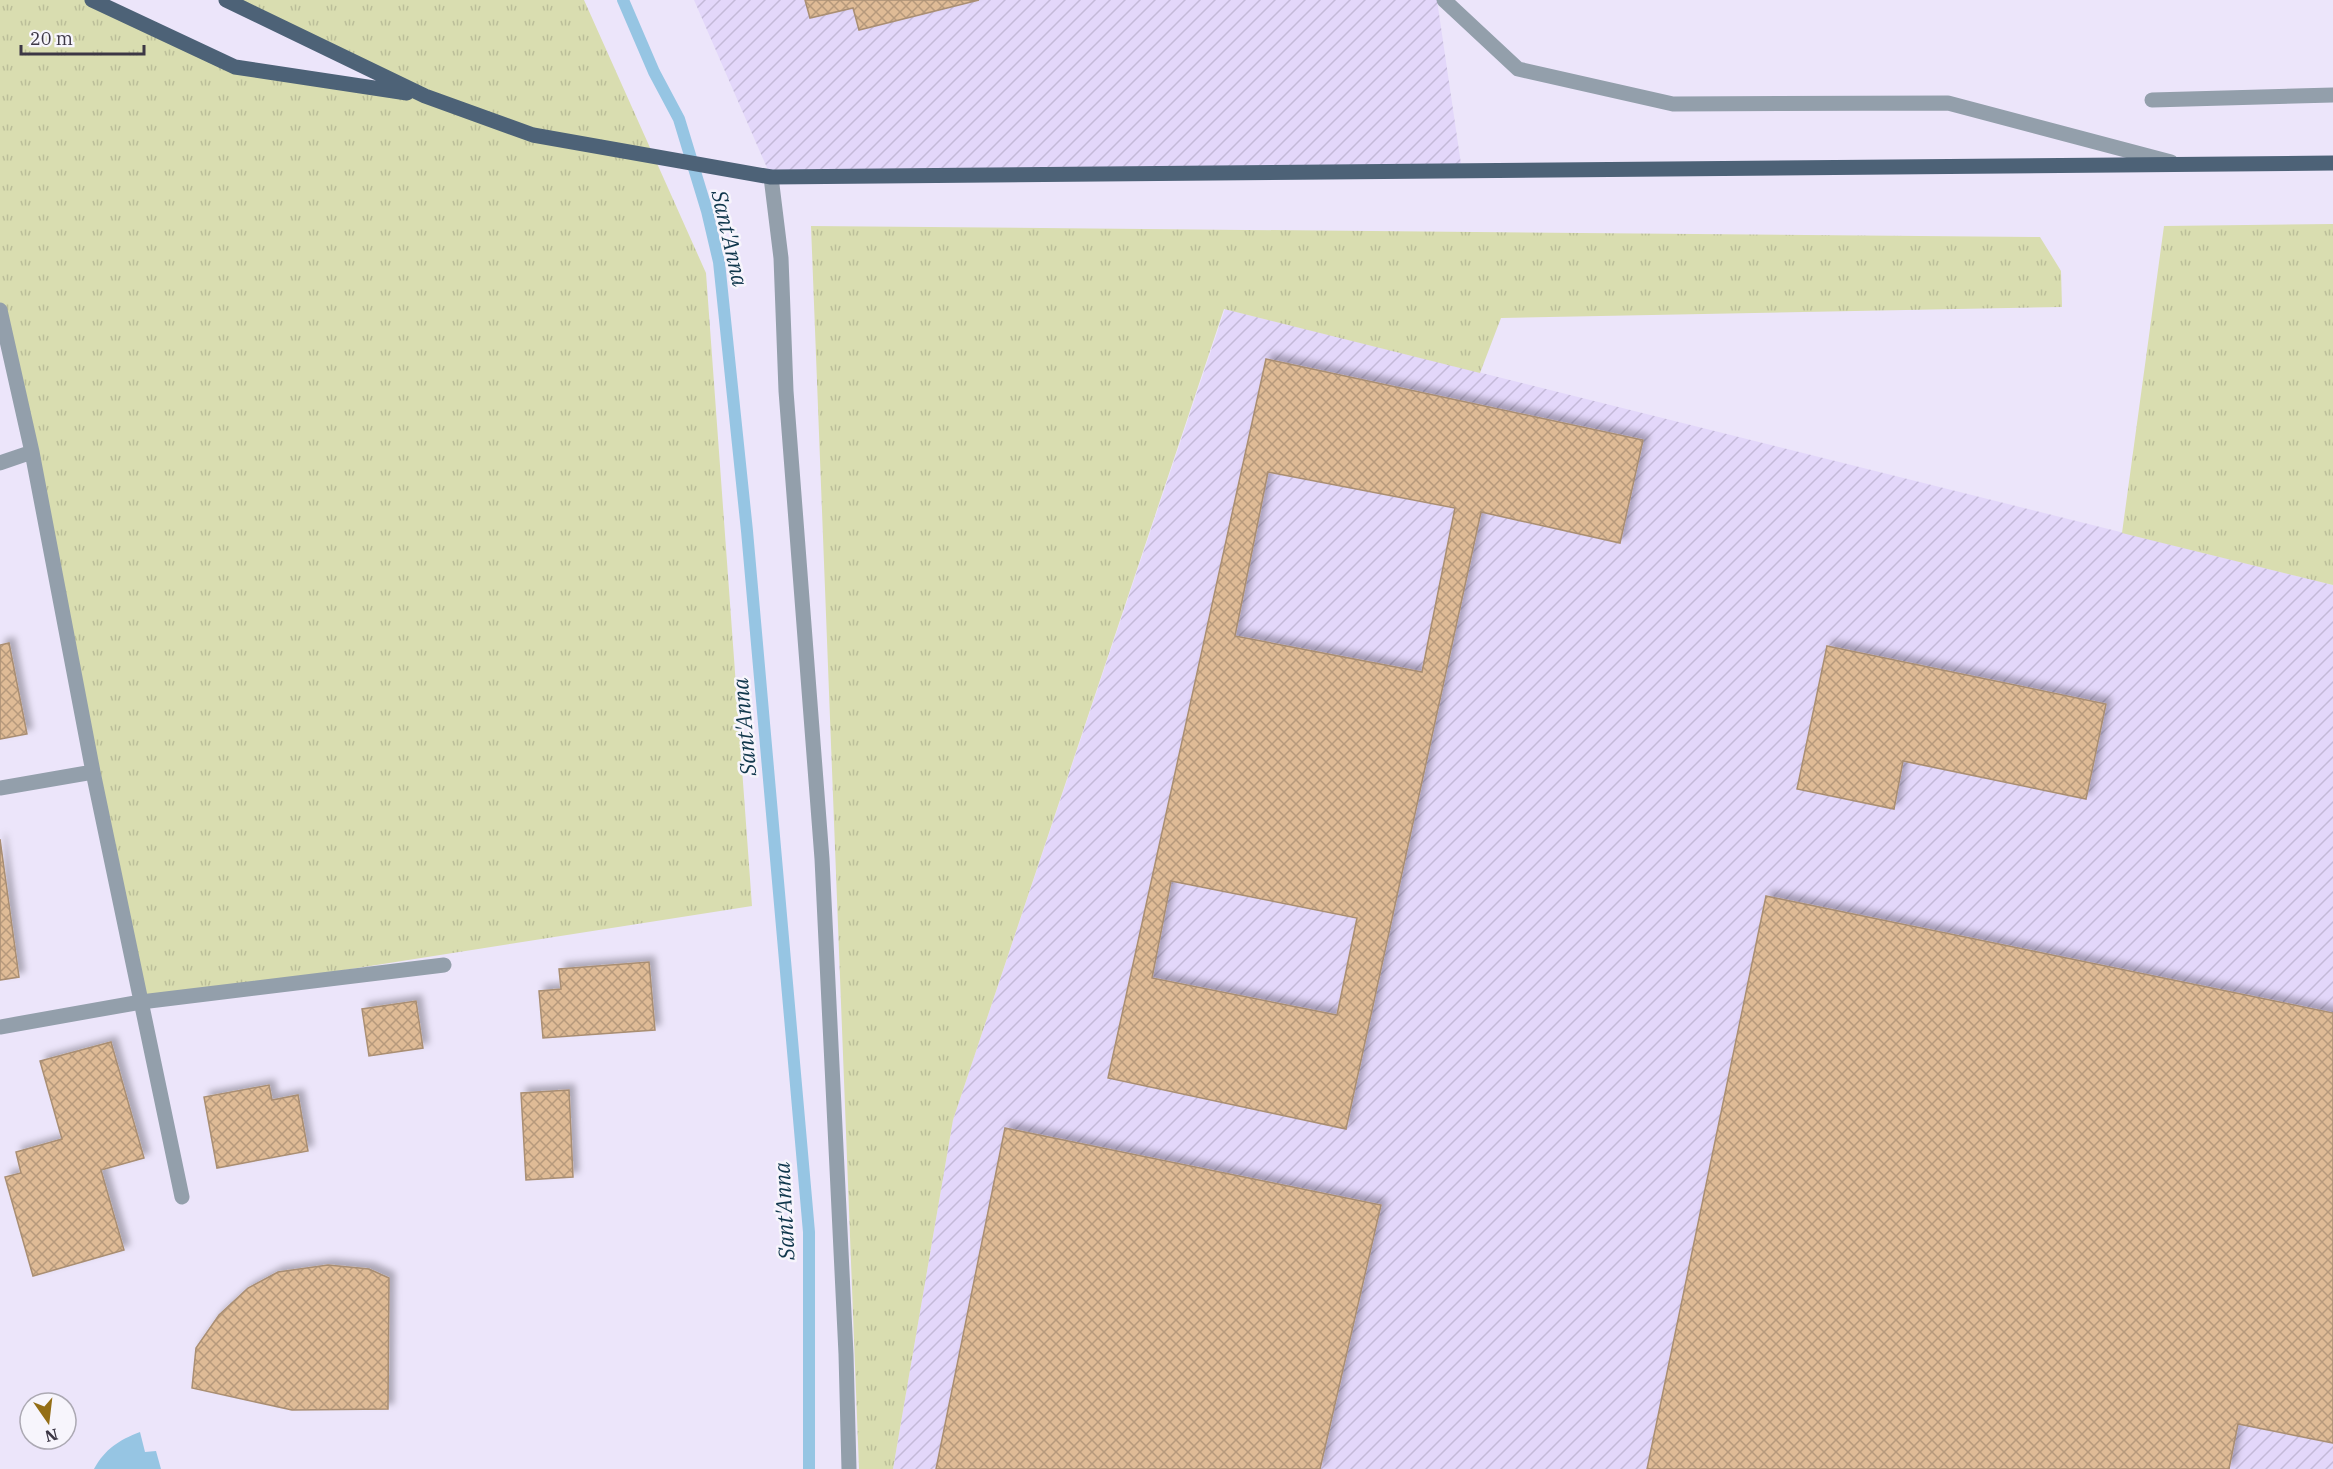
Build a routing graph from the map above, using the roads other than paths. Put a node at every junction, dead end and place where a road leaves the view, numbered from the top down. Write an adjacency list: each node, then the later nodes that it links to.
1 (92, 0): 5 (main road)
2 (226, 0): 5 (main road)
3 (1444, 0): 8 (street)
4 (2333, 95): 6 (street)
5 (425, 96): 9 (main road)
6 (2152, 99)
7 (2333, 163): 8 (main road)
8 (2180, 165): 9 (main road)
9 (771, 177): 19 (street)
10 (0, 310): 11 (street)
11 (32, 452): 12 (street); 13 (street)
12 (0, 463)
13 (93, 772): 14 (street); 16 (street)
14 (0, 788)
15 (444, 965): 16 (street)
16 (141, 1002): 17 (street); 18 (street)
17 (0, 1028)
18 (182, 1197)
19 (849, 1469)

